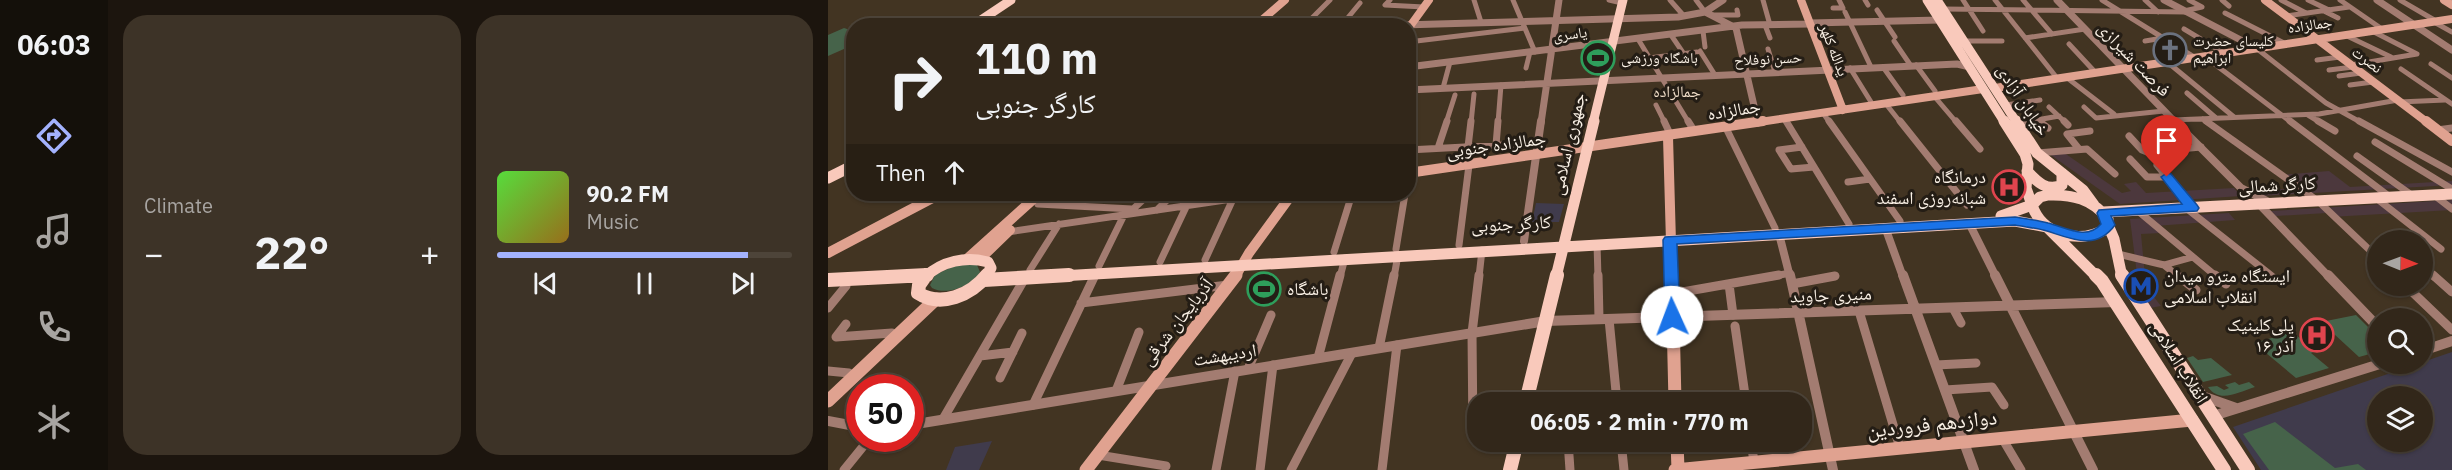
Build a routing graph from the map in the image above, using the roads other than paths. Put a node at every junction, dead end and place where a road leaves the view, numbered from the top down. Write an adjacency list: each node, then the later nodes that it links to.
1 (1011, 0): 61 (main road)
2 (1019, 0): 62 (main road)
3 (1277, 0): 63 (main road)
4 (1285, 0): 64 (main road)
5 (1329, 0): 65 (street)
6 (1429, 0): 40 (main road)
7 (1474, 0): 75 (street)
8 (1513, 0): 78 (street)
9 (1559, 0): 71 (street)
10 (1609, 0): 34 (street)
11 (1670, 0): 59 (street)
12 (1696, 0): 53 (street)
13 (1723, 0): 53 (street)
14 (1763, 0): 79 (street)
15 (1801, 0): 77 (main road, یدالله کلهر)
16 (1839, 0): 42 (street)
17 (1927, 0): 72 (main road, خیابان آزادی)
18 (1963, 0): 43 (street)
19 (1995, 0): 44 (street)
20 (2023, 0): 47 (street)
21 (2057, 0): 48 (street, فرصت شیرازی)
22 (2102, 0): 51 (street)
23 (2145, 0): 55 (street)
24 (2164, 0): 52 (street)
25 (2189, 0): 52 (street)
26 (2222, 0): 39 (street)
27 (2265, 0): 60 (main road, نصرت)
28 (2281, 0): 57 (street)
29 (2308, 0): 49 (street)
30 (2340, 0): 41 (street)
31 (2377, 0): 80 (street)
32 (2400, 0): 74 (street)
33 (2444, 0): 35 (main road)
34 (1623, 2): 69 (main road, جمهوری اسلامی)
35 (2451, 2)
36 (1360, 3): 66 (street)
37 (1388, 3): 40 (street); 50 (street)
38 (1940, 4): 43 (street); 99 (main road, خیابان آزادی)
39 (2229, 6)
40 (1424, 7): 67 (main road)
41 (2349, 7): 49 (street); 85 (street)
42 (1833, 8)
43 (1969, 9): 44 (street); 88 (street)
44 (2003, 9): 47 (street); 94 (street)
45 (1737, 10): 58 (street)
46 (1877, 10): 73 (street)
47 (2032, 10): 48 (street); 90 (street)
48 (2067, 10): 51 (street); 83 (street, فرصت شیرازی)
49 (2325, 10): 57 (street); 68 (street)
50 (1381, 11)
51 (2120, 11): 55 (street); 95 (street)
52 (2185, 11): 55 (street); 105 (street)
53 (1705, 12): 58 (street); 59 (street)
54 (1845, 12): 76 (street)
55 (2158, 12)
56 (2225, 13): 103 (street)
57 (2307, 13): 60 (street)
58 (1713, 15): 82 (street)
59 (1684, 16): 69 (street)
60 (2286, 16): 97 (main road, نصرت)
61 (986, 18)
62 (988, 18)
63 (1255, 18)
64 (1264, 18)
65 (1312, 18)
66 (1348, 18)
67 (1416, 18)
68 (2338, 18)
69 (1618, 19): 71 (street); 101 (main road, جمهوری اسلامی)
70 (2452, 19): 74 (main road, جمالزاده)
71 (1556, 20): 78 (street); 107 (street)
72 (1940, 20): 73 (street, یاسری); 128 (main road, خیابان آزادی)
73 (1886, 21): 76 (street, یاسری); 124 (street)
74 (2435, 21): 80 (main road, جمالزاده); 89 (street)
75 (1481, 22): 78 (street); 81 (street)
76 (1850, 22): 77 (street, یاسری); 126 (street)
77 (1810, 24): 79 (street, یاسری); 132 (main road, یدالله کلهر)
78 (1523, 25): 98 (street); 110 (street)
79 (1768, 25): 82 (street, یاسری); 93 (street)
80 (2414, 25): 85 (main road, جمالزاده); 109 (street)
81 (1416, 26)
82 (1735, 26): 86 (street, یاسری); 137 (street)
83 (2085, 29): 90 (street); 131 (street, فرصت شیرازی)
84 (2184, 29): 112 (street)
85 (2382, 29): 87 (main road, جمالزاده)
86 (1703, 31): 91 (street, یاسری); 108 (street)
87 (2372, 31): 92 (main road, جمالزاده); 118 (street)
88 (1983, 32)
89 (2452, 32)
90 (2052, 34): 94 (street)
91 (1671, 35): 96 (street, یاسری); 111 (street)
92 (2345, 35): 97 (main road, جمالزاده); 118 (street)
93 (1770, 38)
94 (2025, 38): 143 (street)
95 (2163, 38): 104 (street); 115 (street)
96 (1638, 39): 101 (street, یاسری); 117 (street)
97 (2317, 39): 103 (main road, جمالزاده); 116 (main road, نصرت)
98 (1416, 41)
99 (1964, 41): 100 (street); 151 (main road, خیابان آزادی)
100 (2002, 41)
101 (1616, 42): 107 (street, یاسری); 145 (main road, جمهوری اسلامی)
102 (2069, 44): 136 (street)
103 (2286, 44): 105 (main road, جمالزاده)
104 (2151, 45)
105 (2256, 48): 112 (main road, جمالزاده); 169 (street)
106 (1768, 49): 135 (street)
107 (1552, 50): 110 (street, یاسری); 147 (street)
108 (1701, 50): 111 (street); 139 (street)
109 (2452, 50)
110 (1532, 52): 121 (street, یاسری); 129 (street)
111 (1684, 53): 117 (street); 119 (street)
112 (2224, 53): 114 (main road, جمالزاده)
113 (2311, 55): 116 (street)
114 (2204, 56): 115 (main road, جمالزاده); 175 (street)
115 (2194, 57): 120 (main road, جمالزاده)
116 (2340, 57): 125 (main road, نصرت)
117 (1649, 58): 142 (street)
118 (2393, 58): 125 (street)
119 (1688, 60)
120 (2166, 61): 131 (main road, جمالزاده); 176 (street)
121 (1450, 62): 123 (street, یاسری); 150 (street)
122 (2432, 64): 144 (street)
123 (1416, 66)
124 (1914, 66): 127 (street, حسن نوفلاح); 128 (street, حسن نوفلاح); 155 (street)
125 (2352, 66): 134 (street); 138 (main road, نصرت)
126 (1871, 67): 127 (street, حسن نوفلاح); 130 (street, حسن نوفلاح)
127 (1883, 67): 157 (street)
128 (1970, 67): 151 (main road, خیابان آزادی)
129 (1526, 68)
130 (1850, 68): 132 (street, حسن نوفلاح); 161 (street)
131 (2121, 68): 136 (main road, جمالزاده); 170 (street, فرصت شیرازی)
132 (1827, 69): 135 (street, حسن نوفلاح); 168 (main road, یدالله کلهر)
133 (2401, 69): 158 (street)
134 (2329, 70)
135 (1775, 72): 137 (street, حسن نوفلاح)
136 (2094, 72): 141 (main road, جمالزاده)
137 (1747, 73): 139 (street, حسن نوفلاح); 182 (street)
138 (2361, 73): 140 (street); 146 (main road, نصرت)
139 (1715, 75): 142 (street, حسن نوفلاح)
140 (2339, 76)
141 (2066, 77): 143 (main road, جمالزاده); 172 (street)
142 (1662, 78): 145 (street, حسن نوفلاح); 191 (street)
143 (2057, 78): 151 (main road, جمالزاده)
144 (2452, 78)
145 (1604, 81): 147 (street, حسن نوفلاح); 202 (main road, جمهوری اسلامی)
146 (2373, 82): 148 (street); 160 (main road, نصرت)
147 (1547, 83): 149 (street, حسن نوفلاح); 196 (street)
148 (2350, 85)
149 (1500, 86): 150 (street, حسن نوفلاح); 197 (street)
150 (1443, 88): 152 (street, حسن نوفلاح)
151 (1989, 88): 155 (main road); 165 (main road, خیابان آزادی); 214 (main road, خیابان آزادی)
152 (1416, 90)
153 (2187, 93): 178 (street)
154 (1474, 94): 198 (street)
155 (1934, 94): 162 (main road); 204 (street)
156 (1455, 95): 201 (street)
157 (1903, 95)
158 (2449, 99): 160 (street); 163 (street)
159 (2040, 100): 165 (street)
160 (2399, 101): 169 (street); 188 (main road, نصرت)
161 (1871, 102)
162 (1886, 104): 168 (main road, جمالزاده); 248 (street)
163 (2452, 104)
164 (1656, 105): 192 (street)
165 (2006, 105): 183 (main road, خیابان آزادی)
166 (2049, 107): 174 (street)
167 (2084, 107): 170 (street)
168 (1843, 110): 171 (main road, جمالزاده)
169 (2341, 110): 173 (street); 215 (street)
170 (2164, 111): 181 (street, فرصت شیرازی)
171 (1823, 113): 179 (main road, جمالزاده); 222 (street)
172 (2114, 114)
173 (2307, 114): 175 (street); 190 (street)
174 (2059, 116): 180 (street); 184 (street)
175 (2282, 116): 176 (street); 229 (street)
176 (2234, 117): 178 (street)
177 (2203, 118): 178 (street); 181 (street); 243 (street)
178 (2216, 118)
179 (1785, 119): 182 (main road, جمالزاده); 199 (street)
180 (2037, 120): 183 (street); 186 (street)
181 (2173, 120): 200 (street, فرصت شیرازی)
182 (1758, 123): 185 (main road, جمالزاده)
183 (2018, 123): 206 (main road, خیابان آزادی)
184 (2068, 125)
185 (1726, 128): 191 (main road, جمالزاده); 261 (street)
186 (2048, 128)
187 (2452, 128): 188 (street)
188 (2437, 130): 194 (main road, نصرت)
189 (2090, 131): 205 (street)
190 (2335, 131)
191 (1695, 132): 192 (main road, جمالزاده)
192 (1669, 136): 202 (main road, جمالزاده); 263 (main road)
193 (2129, 136): 200 (street)
194 (2452, 141)
195 (2375, 142): 225 (street)
196 (1539, 143): 197 (street); 207 (street)
197 (1496, 146): 198 (street)
198 (1468, 147): 201 (street)
199 (1802, 147): 212 (street); 212 (street)
200 (2201, 147): 244 (street, فرصت شیرازی)
201 (1438, 148): 203 (street)
202 (1587, 148): 207 (main road, جمالزاده جنوبی); 265 (main road, جمهوری اسلامی)
203 (1416, 149)
204 (1980, 149)
205 (2079, 149): 206 (street); 218 (street)
206 (2037, 153): 217 (main road, خیابان آزادی)
207 (1537, 156): 210 (main road, جمالزاده جنوبی); 264 (street)
208 (2357, 156): 228 (street)
209 (2130, 159): 220 (street)
210 (1468, 165): 216 (main road, جمالزاده جنوبی); 267 (street)
211 (2157, 165): 220 (street)
212 (1814, 167): 258 (street)
213 (846, 169): 221 (main road)
214 (2027, 171): 217 (main road); 247 (main road, خیابان آزادی)
215 (2452, 172)
216 (1416, 173)
217 (2062, 173): 254 (main road, خیابان آزادی)
218 (2115, 174)
219 (846, 175): 224 (main road)
220 (2167, 177): 249 (street)
221 (828, 178)
222 (1870, 179): 223 (street); 255 (street)
223 (1848, 182)
224 (828, 184)
225 (2452, 189)
226 (2452, 194): 227 (main road, کارگر شمالی)
227 (2434, 195): 228 (main road, کارگر شمالی); 250 (street)
228 (2413, 196): 229 (main road, کارگر شمالی)
229 (2390, 197): 230 (main road, کارگر شمالی)
230 (2376, 198): 243 (main road, کارگر شمالی); 269 (street)
231 (927, 201): 272 (main road)
232 (1034, 201): 262 (main road)
233 (1034, 201): 276 (main road)
234 (1049, 201): 253 (street)
235 (1141, 201): 253 (street)
236 (1166, 201): 251 (street)
237 (1196, 201): 246 (street)
238 (1215, 201): 246 (street)
239 (1232, 201): 277 (street)
240 (1287, 201): 278 (main road, آذربایجان شرقی)
241 (1351, 201): 274 (street)
242 (1404, 201): 271 (street)
243 (2318, 201): 244 (main road, کارگر شمالی); 268 (street)
244 (2274, 203): 245 (main road, کارگر شمالی)
245 (2259, 204): 249 (main road, کارگر شمالی); 310 (street)
246 (1191, 205): 251 (street); 279 (street)
247 (2032, 205): 254 (main road, کارگر جنوبی); 255 (main road, کارگر جنوبی); 260 (main road, انقلاب اسلامی)
248 (1968, 206)
249 (2189, 208): 252 (main road, کارگر شمالی); 286 (street)
250 (2452, 209)
251 (1157, 210): 253 (street)
252 (2138, 211): 254 (main road, کارگر شمالی); 275 (street)
253 (1128, 213): 257 (street); 281 (street)
254 (2102, 214): 260 (main road, کارگر جنوبی); 273 (main road, انقلاب اسلامی)
255 (1900, 221): 258 (main road, کارگر جنوبی)
256 (1969, 223): 259 (main road, کارگر جنوبی); 260 (main road, کارگر جنوبی); 302 (street)
257 (1059, 224): 262 (street); 282 (street)
258 (1849, 224): 261 (main road, کارگر جنوبی)
259 (1885, 227): 261 (main road, کارگر جنوبی); 305 (street)
260 (2047, 227): 300 (main road, انقلاب اسلامی)
261 (1777, 231): 263 (main road, کارگر جنوبی); 288 (street)
262 (1008, 232): 276 (main road)
263 (1670, 237): 265 (main road, کارگر جنوبی); 266 (main road); 297 (main road)
264 (1524, 241): 265 (main road, کارگر جنوبی); 267 (main road, کارگر جنوبی)
265 (1565, 242): 266 (main road); 270 (main road, کارگر جنوبی); 313 (main road, جمهوری اسلامی)
266 (1597, 244): 312 (street)
267 (1459, 245): 271 (main road, کارگر جنوبی)
268 (2367, 248)
269 (2441, 249)
270 (1482, 250): 271 (main road, کارگر جنوبی); 321 (street)
271 (1397, 252): 274 (main road, کارگر جنوبی); 325 (street)
272 (828, 253)
273 (2118, 254): 280 (street); 348 (main road, انقلاب اسلامی)
274 (1340, 255): 278 (main road, کارگر جنوبی); 329 (street)
275 (2193, 257): 280 (street); 291 (street)
276 (974, 259): 284 (main road); 287 (main road)
277 (1205, 260): 278 (main road, کارگر جنوبی); 279 (main road, کارگر جنوبی)
278 (1246, 261): 281 (main road, کارگر جنوبی); 292 (main road, آذربایجان شرقی)
279 (1160, 262): 281 (main road, کارگر جنوبی)
280 (2164, 265): 295 (street)
281 (1097, 270): 282 (main road, کارگر جنوبی); 301 (street)
282 (1027, 274): 284 (main road, کارگر جنوبی); 328 (street)
283 (2433, 275): 296 (street)
284 (987, 276): 299 (main road)
285 (1834, 276): 288 (street)
286 (2272, 276)
287 (924, 278): 289 (main road); 293 (main road); 299 (main road)
288 (1791, 279): 290 (street); 307 (street)
289 (828, 280)
290 (1729, 284): 297 (street); 309 (street)
291 (2226, 284)
292 (1228, 285): 301 (street); 339 (main road, آذربایجان شرقی)
293 (846, 286): 294 (main road); 303 (street)
294 (828, 287)
295 (2196, 290)
296 (2452, 292)
297 (1671, 294): 311 (main road)
298 (2416, 296): 317 (street)
299 (932, 299): 319 (main road); 349 (main road)
300 (2117, 302): 302 (street, منیری جاوید); 355 (main road, انقلاب اسلامی)
301 (1081, 303): 350 (street)
302 (2010, 306): 304 (street, منیری جاوید); 359 (street)
303 (828, 308)
304 (1953, 308): 305 (street, منیری جاوید); 314 (street)
305 (1915, 309): 306 (street, منیری جاوید); 332 (street)
306 (1859, 311): 307 (street, منیری جاوید); 362 (street)
307 (1798, 313): 309 (street, منیری جاوید); 370 (street)
308 (1270, 315): 334 (street)
309 (1733, 315): 311 (street, منیری جاوید)
310 (2367, 316)
311 (1672, 317): 312 (street, منیری جاوید); 345 (main road)
312 (1604, 319): 313 (street, منیری جاوید); 344 (street)
313 (1546, 321): 321 (street, اردیبهشت); 343 (main road, جمهوری اسلامی)
314 (1961, 323)
315 (846, 324): 319 (street)
316 (1735, 326): 346 (street)
317 (2452, 330)
318 (1139, 332): 341 (street)
319 (892, 333): 337 (main road)
320 (1022, 333): 326 (street)
321 (1472, 333): 323 (street, اردیبهشت); 342 (street)
322 (2452, 341): 324 (street)
323 (1397, 345): 325 (street, اردیبهشت); 379 (street)
324 (2433, 347)
325 (1379, 348): 327 (street, اردیبهشت)
326 (1013, 352): 328 (street); 338 (street)
327 (1352, 352): 329 (street, اردیبهشت); 378 (street)
328 (980, 356): 354 (street)
329 (1318, 358): 331 (street, اردیبهشت)
330 (1976, 363): 332 (street)
331 (1274, 365): 334 (street, اردیبهشت); 377 (street)
332 (1936, 365): 340 (street)
333 (2367, 368): 352 (street)
334 (1248, 369): 336 (street, اردیبهشت)
335 (828, 371): 337 (street)
336 (1236, 372): 339 (street, اردیبهشت); 376 (street)
337 (849, 373): 347 (main road)
338 (1000, 378)
339 (1152, 385): 341 (street, اردیبهشت); 369 (main road, آذربایجان شرقی)
340 (1945, 390): 351 (street); 361 (street)
341 (1116, 391): 350 (street, اردیبهشت)
342 (1474, 392)
343 (1529, 392)
344 (1615, 392)
345 (1675, 392)
346 (1745, 392)
347 (828, 393)
348 (2198, 394): 352 (street); 353 (main road, انقلاب اسلامی)
349 (828, 401)
350 (1033, 405): 354 (street, اردیبهشت)
351 (2004, 405)
352 (2239, 408): 353 (street)
353 (2213, 416): 355 (main road); 389 (main road, انقلاب اسلامی)
354 (943, 419): 357 (street, اردیبهشت)
355 (2192, 420): 359 (main road, دوازدهم فروردین); 388 (main road, انقلاب اسلامی)
356 (828, 421): 358 (street)
357 (924, 422)
358 (846, 424)
359 (2074, 432): 360 (main road, دوازدهم فروردین); 387 (street)
360 (2002, 438): 361 (main road, دوازدهم فروردین); 386 (street)
361 (1964, 442): 362 (main road, دوازدهم فروردین); 385 (street)
362 (1900, 448): 370 (main road, دوازدهم فروردین)
363 (859, 452): 374 (street)
364 (1514, 452): 380 (main road)
365 (1569, 452): 381 (street)
366 (1622, 452): 382 (street)
367 (1677, 452): 383 (main road)
368 (1753, 452): 371 (street)
369 (1098, 455): 372 (street); 375 (main road, آذربایجان شرقی)
370 (1829, 455): 371 (main road, دوازدهم فروردین); 384 (street)
371 (1754, 462): 373 (main road, دوازدهم فروردین)
372 (1166, 466)
373 (1708, 468): 383 (main road, دوازدهم فروردین)
374 (844, 470)
375 (1086, 470)
376 (1216, 470)
377 (1260, 470)
378 (1291, 470)
379 (1382, 470)
380 (1510, 470)
381 (1570, 470)
382 (1624, 470)
383 (1677, 470)
384 (1833, 470)
385 (1974, 470)
386 (2021, 470)
387 (2092, 470)
388 (2224, 470)
389 (2248, 470)

